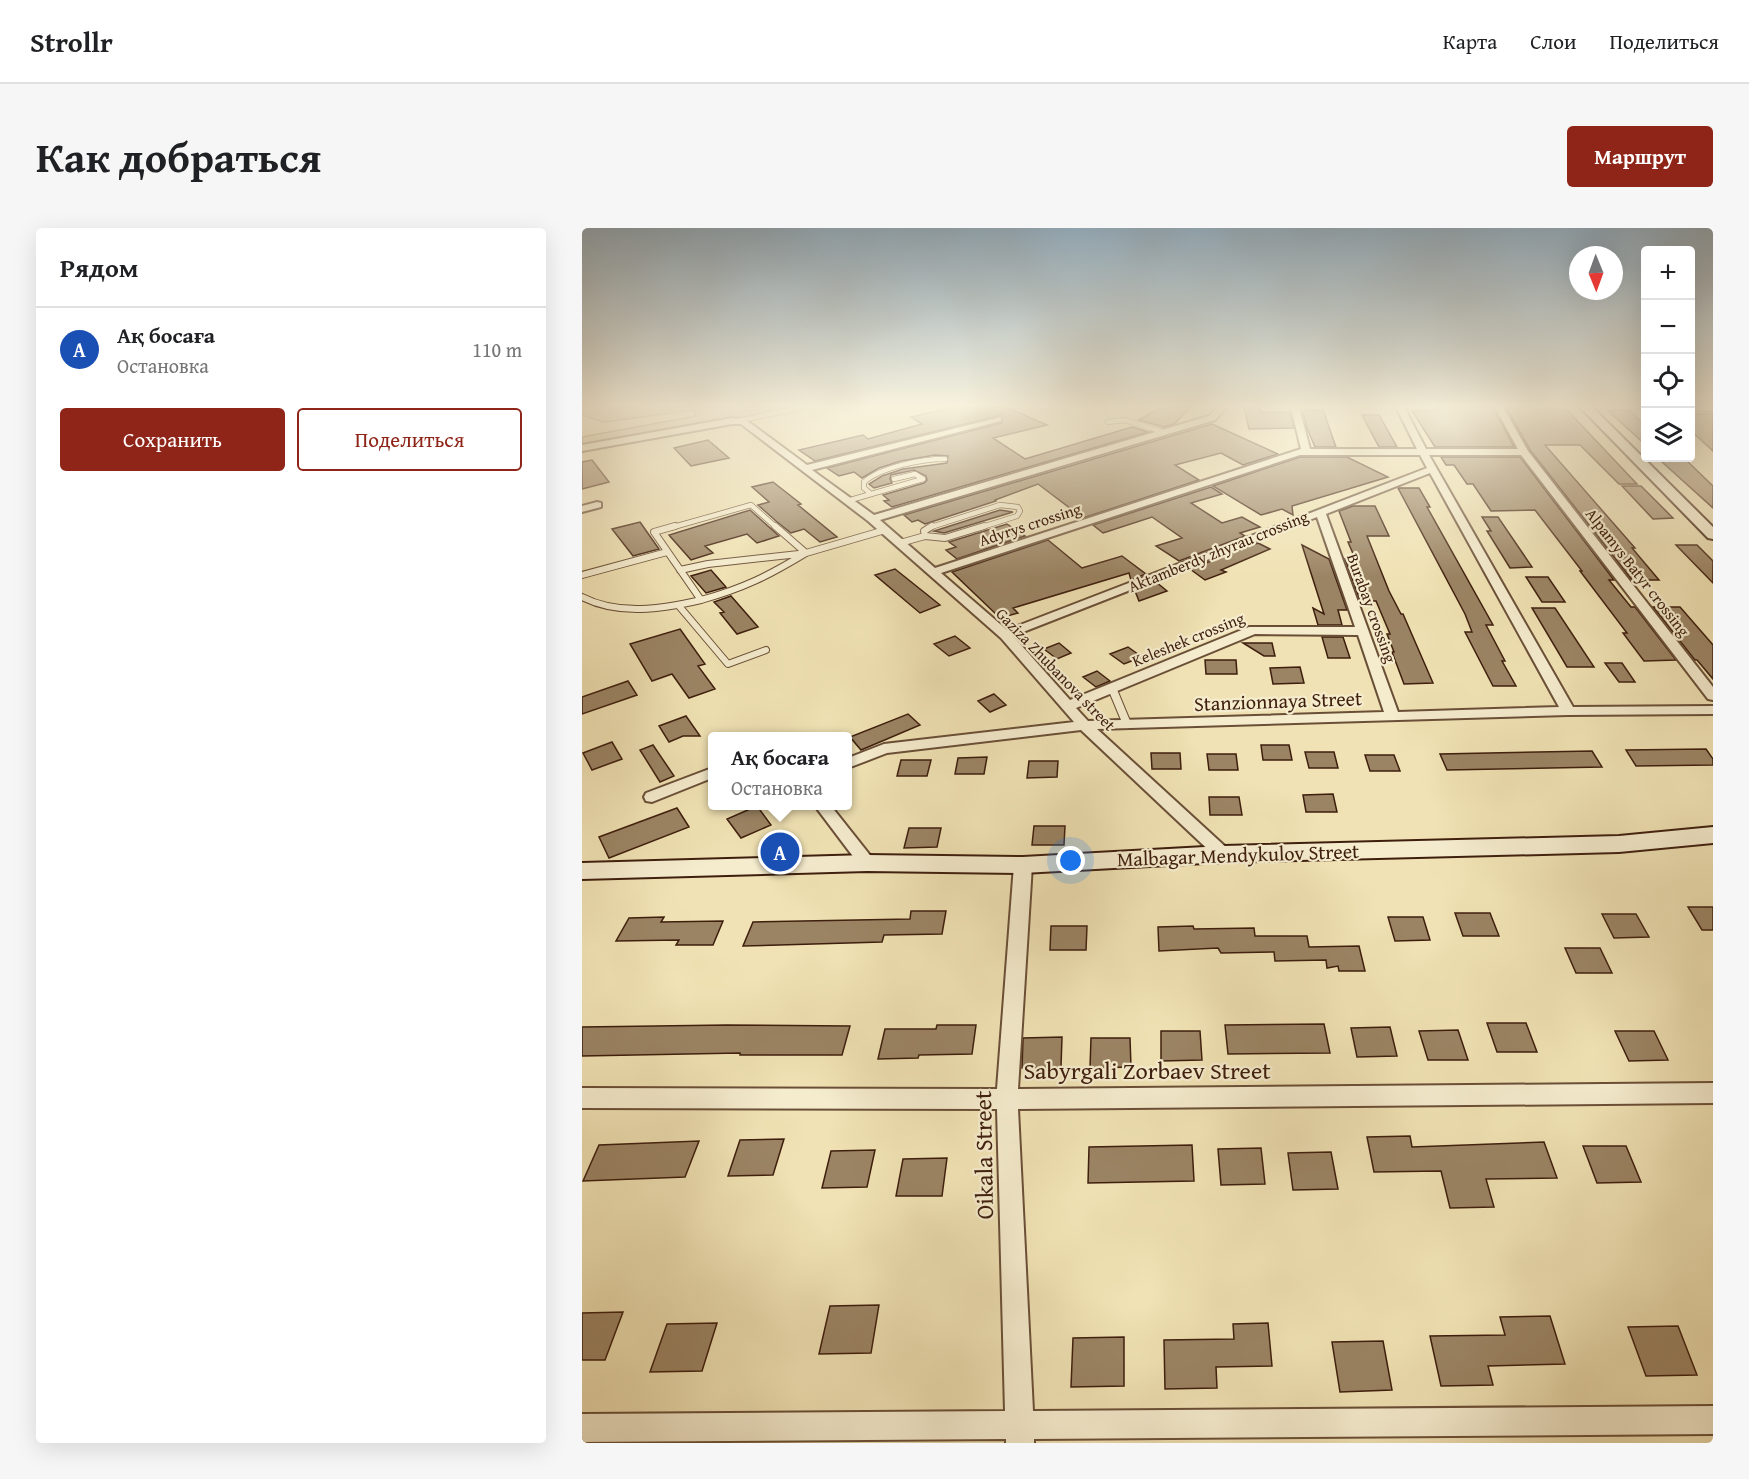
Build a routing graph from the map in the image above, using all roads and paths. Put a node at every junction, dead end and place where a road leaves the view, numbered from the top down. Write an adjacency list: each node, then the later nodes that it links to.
1 (797, 464): 9 (street, Gaziza Zhubanova street)
2 (820, 464): 9 (street)
3 (913, 464): 12 (lane)
4 (1057, 464): 17 (street)
5 (1270, 464): 25 (street, Adyrys crossing)
6 (1429, 464): 10 (street)
7 (1533, 464): 34 (street, Alpamys Batyr crossing)
8 (1643, 464): 19 (main road)
9 (803, 468): 13 (street, Gaziza Zhubanova street)
10 (1432, 469): 16 (street, Aktamberdy zhyrau crossing); 37 (street)
11 (894, 479): 12 (lane)
12 (871, 494): 13 (lane)
13 (848, 501): 17 (street, Gaziza Zhubanova street)
14 (597, 506): 15 (street)
15 (582, 509)
16 (1320, 511): 30 (street, Burabay crossing); 31 (street, Aktamberdy zhyrau crossing)
17 (872, 519): 18 (street, Gaziza Zhubanova street)
18 (885, 530): 21 (street, Gaziza Zhubanova street); 23 (lane)
19 (1711, 531)
20 (925, 536): 20 (lane); 21 (lane)
21 (900, 543): 25 (street, Gaziza Zhubanova street)
22 (668, 552): 23 (lane); 24 (lane); 26 (lane)
23 (806, 553): 24 (lane); 28 (lane)
24 (680, 570): 28 (lane)
25 (933, 572): 31 (street, Gaziza Zhubanova street)
26 (582, 575)
27 (582, 597): 29 (lane)
28 (701, 600): 29 (lane)
29 (679, 606): 32 (lane)
30 (1363, 631): 33 (street, Keleshek crossing); 38 (street, Burabay crossing)
31 (1005, 635): 35 (street, Gaziza Zhubanova street)
32 (766, 650)
33 (1112, 688): 35 (street, Keleshek crossing); 39 (lane)
34 (1713, 696)
35 (1068, 706): 40 (street, Gaziza Zhubanova street)
36 (1713, 710): 37 (street, Stanzionnaya Street)
37 (1568, 711): 38 (street, Stanzionnaya Street)
38 (1394, 717): 39 (street, Stanzionnaya Street)
39 (1127, 724): 40 (street, Stanzionnaya Street)
40 (1084, 725): 41 (street, Stanzionnaya Street); 46 (street, Gaziza Zhubanova street)
41 (852, 761)
42 (708, 775): 43 (street)
43 (652, 797)
44 (826, 810): 47 (street)
45 (1713, 835): 46 (main road, Malbagar Mendykulov Street)
46 (1223, 854): 48 (main road, Malbagar Mendykulov Street)
47 (867, 864): 48 (main road, Malbagar Mendykulov Street); 49 (main road, Malbagar Mendykulov Street)
48 (1023, 865): 52 (street, Oikala Street)
49 (582, 871)
50 (1713, 1093): 52 (street, Sabyrgali Zorbaev Street)
51 (582, 1098): 52 (street, Sabyrgali Zorbaev Street)
52 (1008, 1100): 55 (street, Oikala Street)
53 (1713, 1420): 55 (street)
54 (582, 1428): 55 (street)
55 (1019, 1435)

